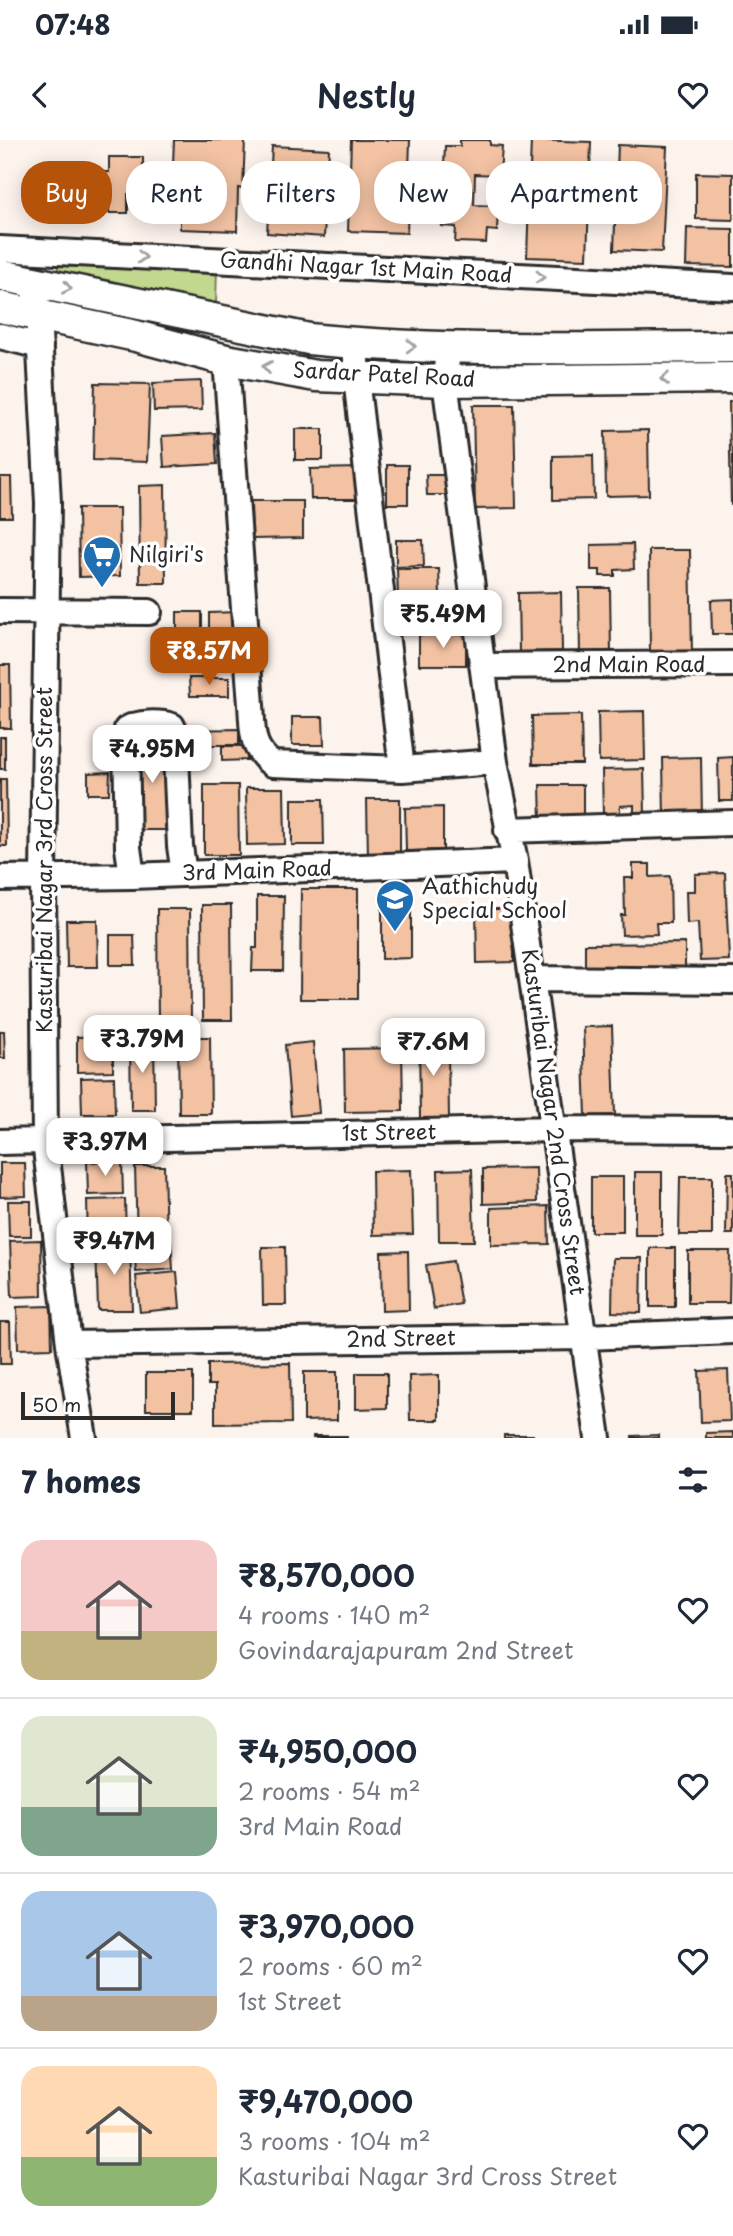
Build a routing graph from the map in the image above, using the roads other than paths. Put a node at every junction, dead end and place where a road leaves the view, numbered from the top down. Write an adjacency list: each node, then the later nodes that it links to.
1 (0, 249): 4 (street, Gandhi Nagar 1st Main Road, one-way to 4)
2 (0, 275): 3 (main road, Sardar Patel Road)
3 (32, 280): 6 (street, Kasturibai Nagar 3rd Cross Street); 8 (main road, Sardar Patel Road, one-way to 8)
4 (733, 287)
5 (0, 307): 6 (main road, Sardar Patel Road)
6 (38, 313): 9 (street, Kasturibai Nagar 3rd Cross Street); 12 (main road, Sardar Patel Road)
7 (0, 337): 9 (street)
8 (356, 344): 11 (main road, Sardar Patel Road, one-way to 11); 13 (street)
9 (40, 346): 17 (street, Kasturibai Nagar 3rd Cross Street)
10 (733, 346): 11 (main road, Sardar Patel Road)
11 (447, 348): 15 (street, Kasturibai Nagar 2nd Cross Street)
12 (226, 360): 13 (main road, Sardar Patel Road, one-way to 12); 22 (street)
13 (356, 378): 15 (main road, Sardar Patel Road); 22 (street)
14 (733, 378): 15 (main road, Sardar Patel Road, one-way to 15)
15 (445, 381): 20 (street, Kasturibai Nagar 2nd Cross Street)
16 (0, 611): 17 (street)
17 (46, 611): 18 (street); 28 (street, Kasturibai Nagar 3rd Cross Street)
18 (149, 612)
19 (733, 664): 20 (street, 2nd Main Road)
20 (483, 666): 21 (street, Kasturibai Nagar 2nd Cross Street)
21 (495, 762): 22 (street); 24 (street, Kasturibai Nagar 2nd Cross Street)
22 (402, 769)
23 (733, 823): 24 (street)
24 (508, 830): 25 (street, Kasturibai Nagar 2nd Cross Street)
25 (515, 861): 26 (street, 3rd Main Road); 30 (street, Kasturibai Nagar 2nd Cross Street)
26 (184, 874): 27 (street, 3rd Main Road); 27 (street)
27 (132, 876): 28 (street, 3rd Main Road)
28 (43, 877): 29 (street, 3rd Main Road); 34 (street, Kasturibai Nagar 3rd Cross Street)
29 (0, 878)
30 (532, 979): 31 (street); 32 (street, Kasturibai Nagar 2nd Cross Street)
31 (733, 981)
32 (553, 1129): 33 (street, 1st Street); 34 (street, 1st Street); 37 (street, Kasturibai Nagar 2nd Cross Street)
33 (733, 1130)
34 (45, 1141): 35 (street, 1st Street); 38 (street, Kasturibai Nagar 3rd Cross Street)
35 (0, 1142)
36 (733, 1331): 37 (street, 2nd Street)
37 (584, 1337): 38 (street, 2nd Street); 40 (street, Kasturibai Nagar 2nd Cross Street)
38 (69, 1344): 39 (street, Kasturibai Nagar 3rd Cross Street)
39 (84, 1438)
40 (598, 1438)

